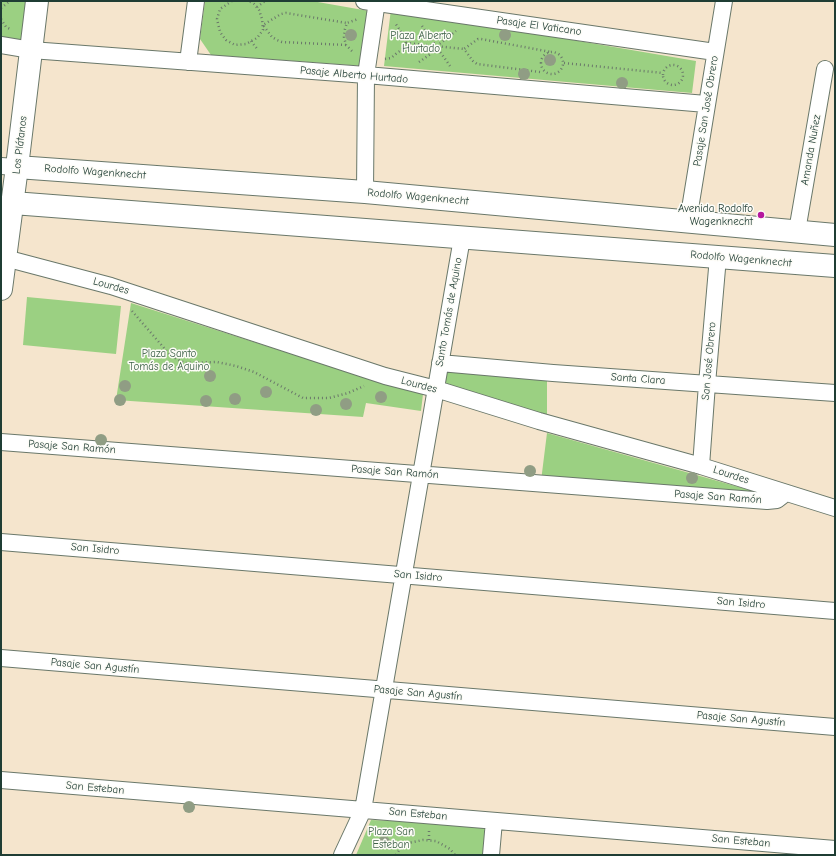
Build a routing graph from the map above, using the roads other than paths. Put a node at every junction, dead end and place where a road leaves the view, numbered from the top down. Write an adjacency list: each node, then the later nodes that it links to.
1 (37, 1): 6 (street, Los Plátanos)
2 (196, 1): 8 (street)
3 (724, 1): 7 (street, Pasaje San José Obrero)
4 (372, 2): 7 (street, Pasaje El Vaticano); 10 (street)
5 (1, 45): 6 (street, Pasaje Alberto Hurtado)
6 (31, 50): 8 (street, Pasaje Alberto Hurtado); 12 (street, Los Plátanos)
7 (715, 52): 11 (street, Pasaje San José Obrero)
8 (188, 62): 10 (street, Pasaje Alberto Hurtado)
9 (826, 69): 16 (street, Amanda Nuñez)
10 (366, 76): 11 (street, Pasaje Alberto Hurtado); 13 (street)
11 (706, 104): 15 (street, Pasaje San José Obrero)
12 (9, 166): 13 (street, Rodolfo Wagenknecht); 14 (street, Los Plátanos)
13 (364, 192): 15 (street, Rodolfo Wagenknecht)
14 (7, 203): 18 (street, Rodolfo Wagenknecht); 20 (street, Los Plátanos)
15 (688, 222): 16 (street, Rodolfo Wagenknecht)
16 (797, 232): 17 (street, Rodolfo Wagenknecht)
17 (835, 235)
18 (462, 238): 19 (street, Rodolfo Wagenknecht); 23 (street, Santo Tomás de Aquino)
19 (718, 257): 21 (street, Rodolfo Wagenknecht); 24 (street, San José Obrero)
20 (5, 258): 22 (street, Los Plátanos); 25 (street, Lourdes)
21 (835, 266)
22 (1, 289)
23 (440, 363): 24 (street, Santa Clara); 25 (street, Santo Tomás de Aquino)
24 (707, 384): 26 (street, Santa Clara); 28 (street, San José Obrero)
25 (436, 389): 28 (street, Lourdes); 29 (street, Santo Tomás de Aquino)
26 (835, 393)
27 (1, 442): 29 (street, Pasaje San Ramón)
28 (701, 466): 30 (street, Lourdes)
29 (421, 474): 30 (street, Pasaje San Ramón); 33 (street, Santo Tomás de Aquino)
30 (786, 493): 31 (street, Lourdes)
31 (835, 508)
32 (1, 542): 33 (street, San Isidro)
33 (404, 575): 34 (street, San Isidro); 36 (street, Santo Tomás de Aquino)
34 (835, 610)
35 (1, 658): 36 (street, Pasaje San Agustín)
36 (384, 690): 37 (street, Pasaje San Agustín); 39 (street, Santo Tomás de Aquino)
37 (835, 727)
38 (1, 780): 39 (street, San Esteban)
39 (363, 810): 40 (street, San Esteban); 42 (street, Santo Tomás de Aquino)
40 (494, 821): 41 (street, San Esteban); 43 (street)
41 (835, 849)
42 (342, 855)
43 (491, 855)

